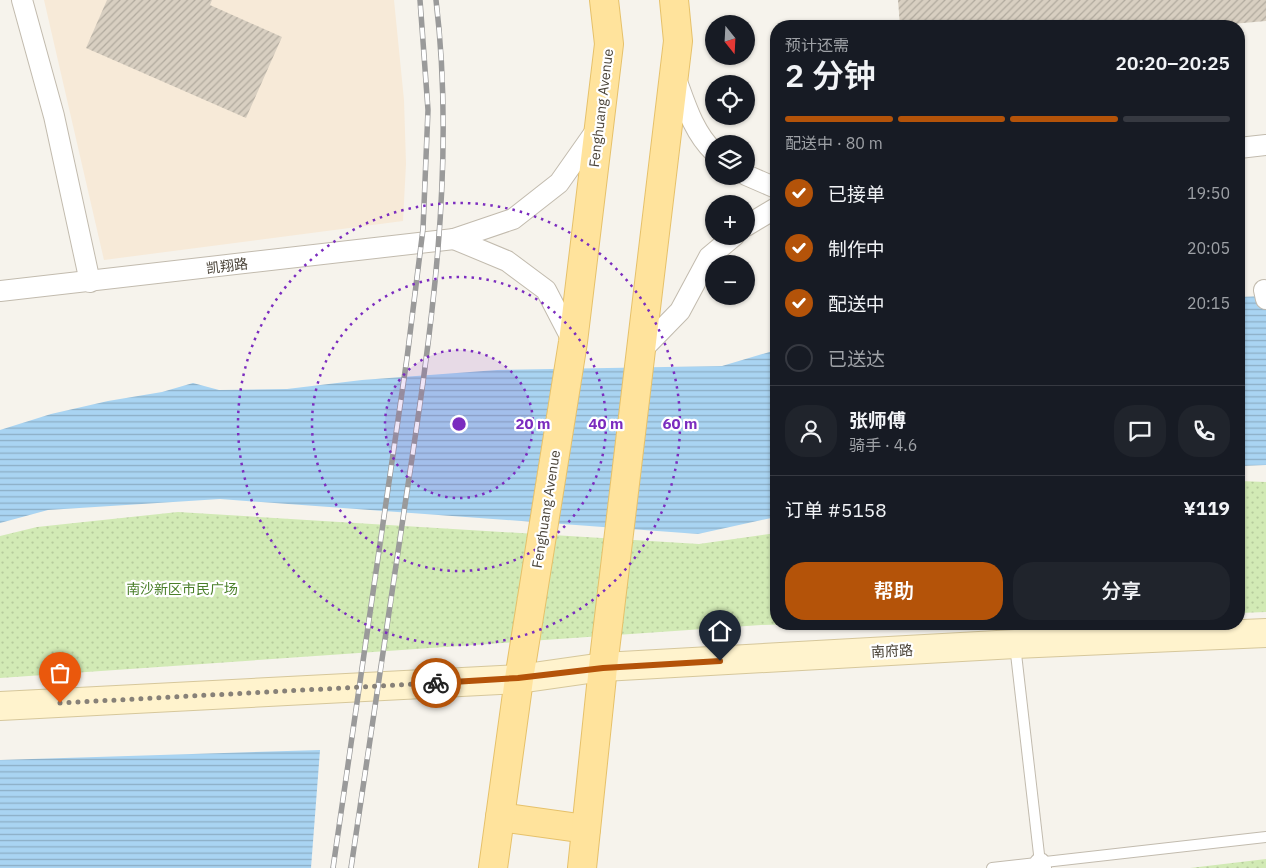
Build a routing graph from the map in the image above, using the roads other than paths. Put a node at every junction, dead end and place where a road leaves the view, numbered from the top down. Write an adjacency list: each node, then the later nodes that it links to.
1 (22, 0): 15 (street)
2 (604, 0): 5 (main road, Fenghuang Avenue)
3 (674, 0): 4 (main road)
4 (674, 73): 6 (street); 18 (main road)
5 (600, 125): 13 (street, 凯翔路); 17 (main road, Fenghuang Avenue)
6 (705, 142)
7 (1266, 145): 8 (street)
8 (1245, 147)
9 (755, 179): 10 (street)
10 (770, 185)
11 (770, 212): 12 (street)
12 (755, 221)
13 (454, 238): 15 (street, 凯翔路); 17 (street)
14 (723, 245): 18 (street)
15 (90, 282): 16 (street, 凯翔路)
16 (0, 291)
17 (573, 342): 22 (main road, Fenghuang Avenue)
18 (641, 351): 21 (main road)
19 (1266, 633): 20 (street, 南府路)
20 (1015, 644): 21 (street, 南府路); 27 (lane)
21 (603, 668): 22 (street, 南府路); 25 (main road)
22 (518, 678): 23 (street, 南府路); 24 (main road, Fenghuang Avenue)
23 (0, 706)
24 (500, 817): 25 (main road); 28 (main road, Fenghuang Avenue)
25 (586, 830): 29 (main road)
26 (1266, 837): 27 (lane)
27 (1040, 865): 30 (lane)
28 (493, 868)
29 (582, 868)
30 (992, 868)

